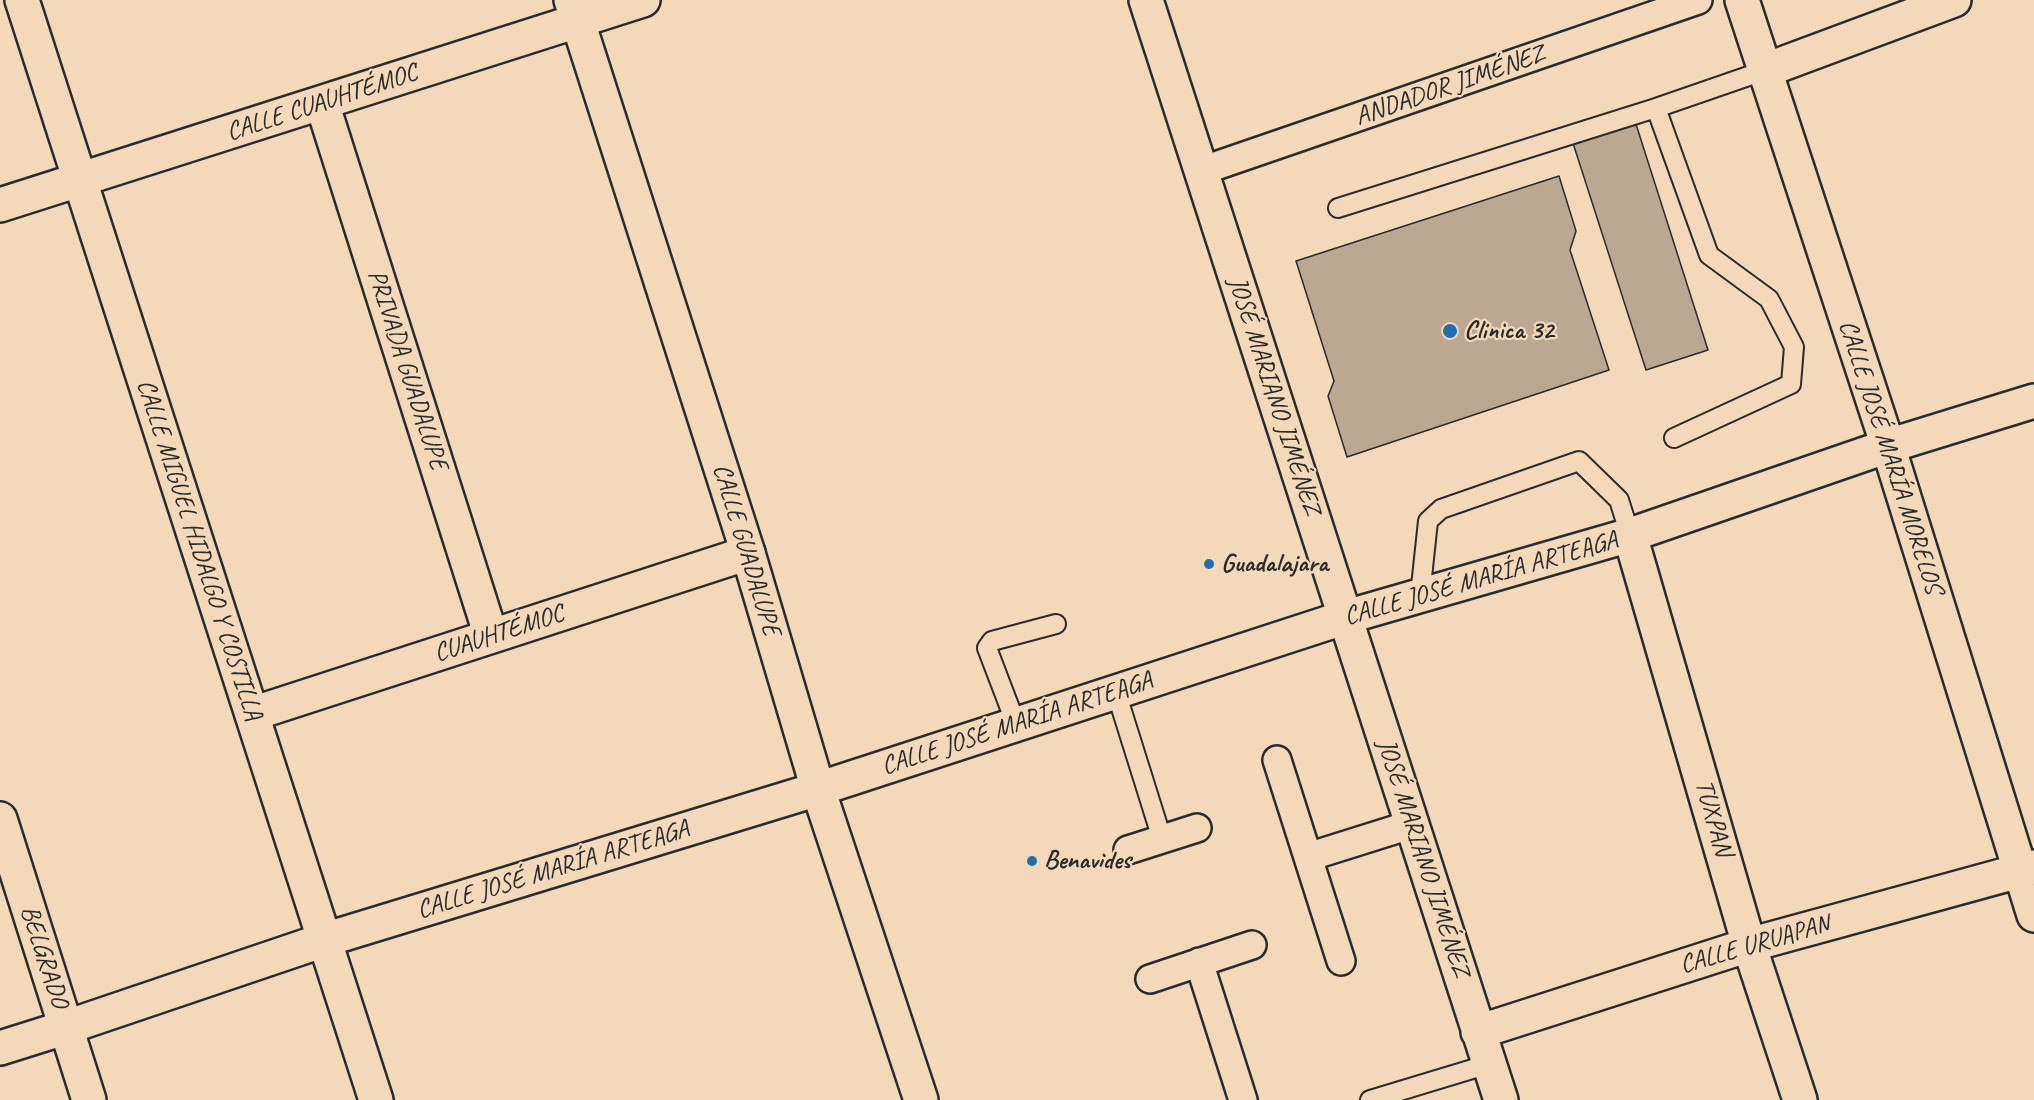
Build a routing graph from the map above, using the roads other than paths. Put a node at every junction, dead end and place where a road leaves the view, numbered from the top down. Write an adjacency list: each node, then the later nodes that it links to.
1 (22, 0): 12 (street, CALLE MIGUEL HIDALGO Y COSTILLA)
2 (643, 0): 7 (street, CALLE CUAUHTÉMOC)
3 (1146, 0): 11 (street, JOSÉ MARIANO JIMÉNEZ)
4 (1698, 0): 11 (street, ANDADOR JIMÉNEZ)
5 (1742, 0): 8 (street, CALLE JOSÉ MARÍA MORELOS)
6 (1954, 0): 8 (street)
7 (575, 11): 9 (street, CALLE CUAUHTÉMOC); 19 (street, CALLE GUADALUPE)
8 (1766, 70): 10 (lane); 17 (street, CALLE JOSÉ MARÍA MORELOS)
9 (322, 103): 12 (street, CALLE CUAUHTÉMOC); 23 (street, PRIVADA GUADALUPE)
10 (1656, 108): 14 (lane); 16 (lane)
11 (1202, 171): 21 (street, JOSÉ MARIANO JIMÉNEZ)
12 (80, 179): 13 (street, CALLE CUAUHTÉMOC); 25 (street, CALLE MIGUEL HIDALGO Y COSTILLA)
13 (0, 205)
14 (1338, 208)
15 (2034, 401): 17 (street, CALLE JOSÉ MARÍA ARTEAGA)
16 (1674, 438)
17 (1888, 446): 18 (street, CALLE JOSÉ MARÍA ARTEAGA); 35 (street, CALLE JOSÉ MARÍA MORELOS)
18 (1630, 535): 20 (street, CALLE JOSÉ MARÍA ARTEAGA); 20 (lane); 39 (street, TUXPAN)
19 (747, 553): 23 (street, CUAUHTÉMOC); 28 (street, CALLE GUADALUPE)
20 (1420, 596): 21 (street, CALLE JOSÉ MARÍA ARTEAGA)
21 (1346, 617): 24 (street, CALLE JOSÉ MARÍA ARTEAGA); 30 (street, JOSÉ MARIANO JIMÉNEZ)
22 (1056, 624): 26 (lane)
23 (491, 636): 25 (street, CUAUHTÉMOC)
24 (1116, 692): 26 (street, CALLE JOSÉ MARÍA ARTEAGA); 32 (lane)
25 (252, 714): 37 (street, CALLE MIGUEL HIDALGO Y COSTILLA)
26 (1016, 724): 28 (street, CALLE JOSÉ MARÍA ARTEAGA)
27 (1277, 760): 34 (street)
28 (818, 789): 37 (street, CALLE JOSÉ MARÍA ARTEAGA); 49 (street, CALLE GUADALUPE)
29 (0, 819): 43 (street, BELGRADO)
30 (1413, 824): 34 (street); 44 (street, JOSÉ MARIANO JIMÉNEZ)
31 (1197, 828): 32 (street)
32 (1162, 839): 33 (street)
33 (1128, 850)
34 (1308, 857): 40 (street)
35 (2027, 869): 36 (street, CALLE JOSÉ MARÍA MORELOS); 39 (street, CALLE URUAPAN)
36 (2034, 915)
37 (324, 940): 43 (street, CALLE JOSÉ MARÍA ARTEAGA); 48 (street, CALLE MIGUEL HIDALGO Y COSTILLA)
38 (1252, 945): 41 (street)
39 (1749, 945): 44 (street, CALLE URUAPAN); 53 (street, TUXPAN)
40 (1341, 961)
41 (1199, 962): 42 (street); 50 (street)
42 (1150, 979)
43 (67, 1028): 45 (street, CALLE JOSÉ MARÍA ARTEAGA); 47 (street, BELGRADO)
44 (1478, 1032): 46 (street, JOSÉ MARIANO JIMÉNEZ)
45 (0, 1048)
46 (1489, 1064): 51 (lane); 52 (street, JOSÉ MARIANO JIMÉNEZ)
47 (89, 1100)
48 (376, 1100)
49 (921, 1100)
50 (1243, 1100)
51 (1370, 1100)
52 (1501, 1100)
53 (1800, 1100)

